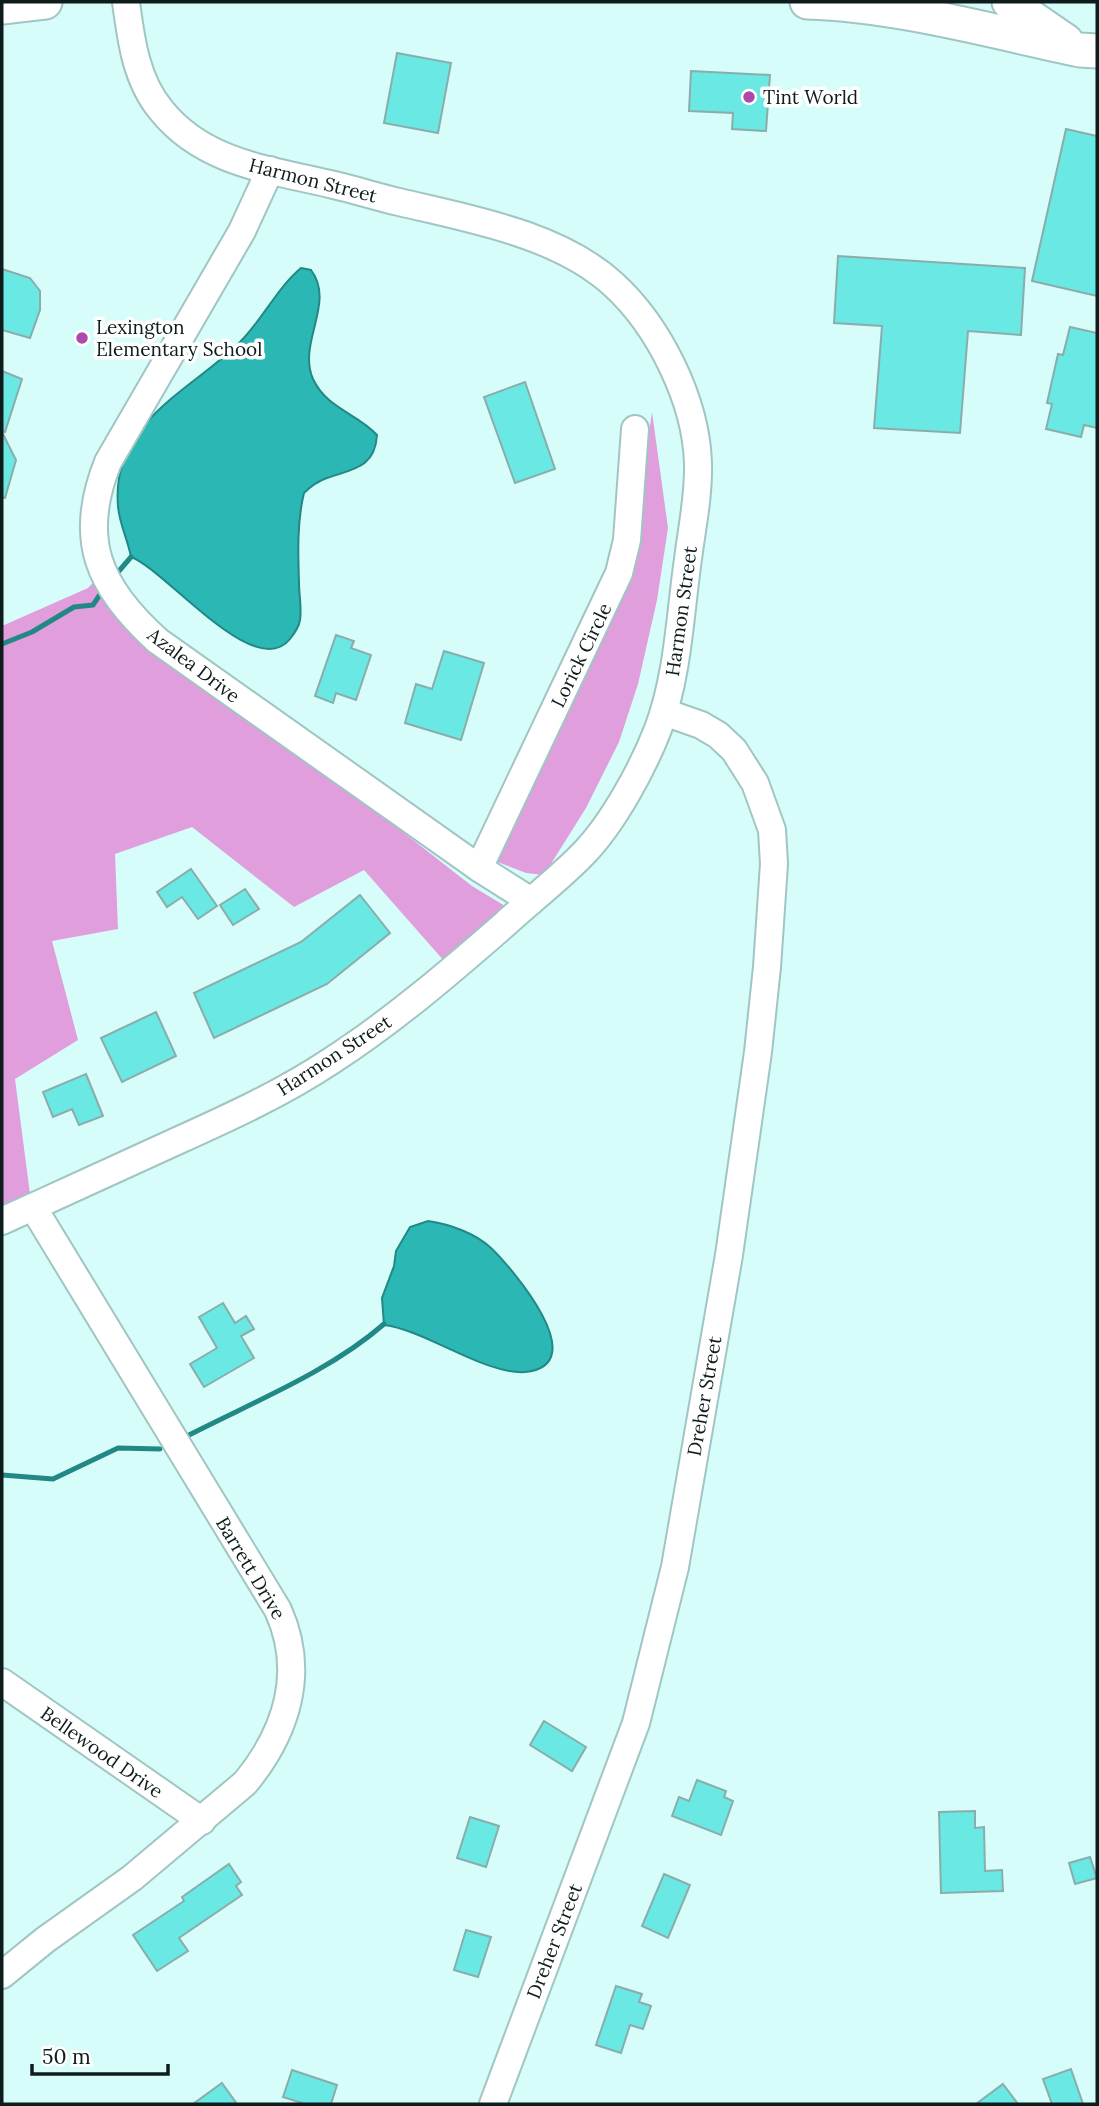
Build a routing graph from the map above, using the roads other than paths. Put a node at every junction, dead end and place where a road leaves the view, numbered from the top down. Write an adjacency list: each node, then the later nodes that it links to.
1 (45, 2): 6 (main road)
2 (127, 2): 8 (street, Harmon Street)
3 (807, 2): 5 (main road)
4 (1009, 2): 7 (main road)
5 (861, 3): 7 (main road)
6 (2, 7)
7 (1088, 51)
8 (270, 170): 10 (street, Harmon Street); 11 (street, Azalea Drive)
9 (635, 429): 11 (street, Lorick Circle)
10 (664, 712): 12 (street, Harmon Street); 18 (street, Dreher Street)
11 (479, 869): 12 (street, Azalea Drive)
12 (531, 901): 13 (street, Harmon Street)
13 (33, 1206): 14 (street, Harmon Street); 16 (street, Barrett Drive)
14 (2, 1221)
15 (2, 1682): 16 (street, Bellewood Drive)
16 (202, 1821): 17 (street, Barrett Drive)
17 (2, 1975)
18 (493, 2104)

